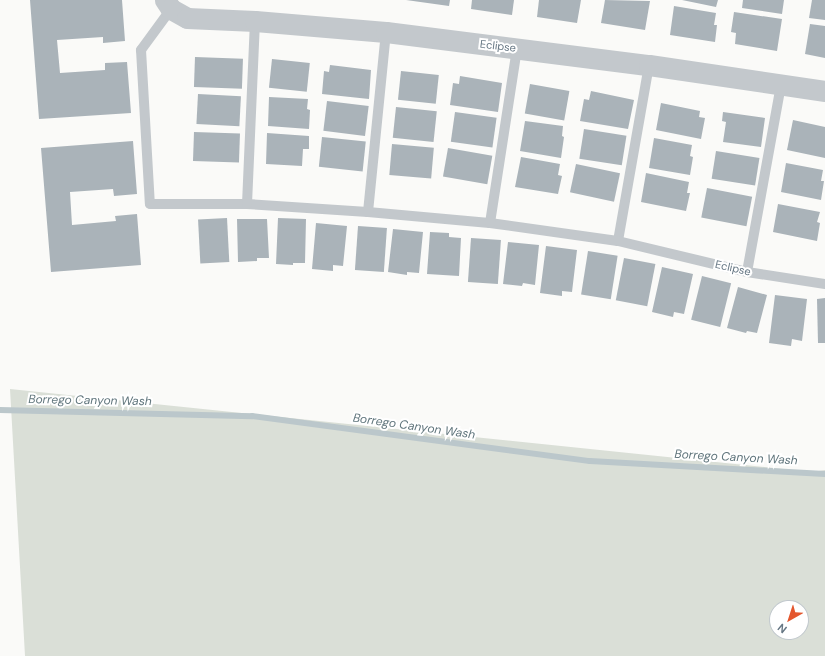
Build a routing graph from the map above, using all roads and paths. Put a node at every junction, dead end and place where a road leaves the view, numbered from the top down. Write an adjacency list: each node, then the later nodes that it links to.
1 (168, 5): 2 (street, Eclipse); 8 (lane, Eclipse)
2 (255, 21): 3 (street, Eclipse); 8 (lane)
3 (386, 32): 4 (street, Eclipse); 9 (lane)
4 (517, 48): 5 (street, Eclipse); 10 (lane)
5 (649, 64): 6 (street, Eclipse); 11 (lane)
6 (781, 84): 7 (street, Eclipse); 12 (lane)
7 (825, 91)
8 (247, 204): 9 (lane, Eclipse)
9 (368, 212): 10 (lane, Eclipse)
10 (490, 223): 11 (lane, Eclipse)
11 (618, 241): 12 (lane, Eclipse)
12 (748, 272): 13 (lane, Eclipse)
13 (825, 284)

